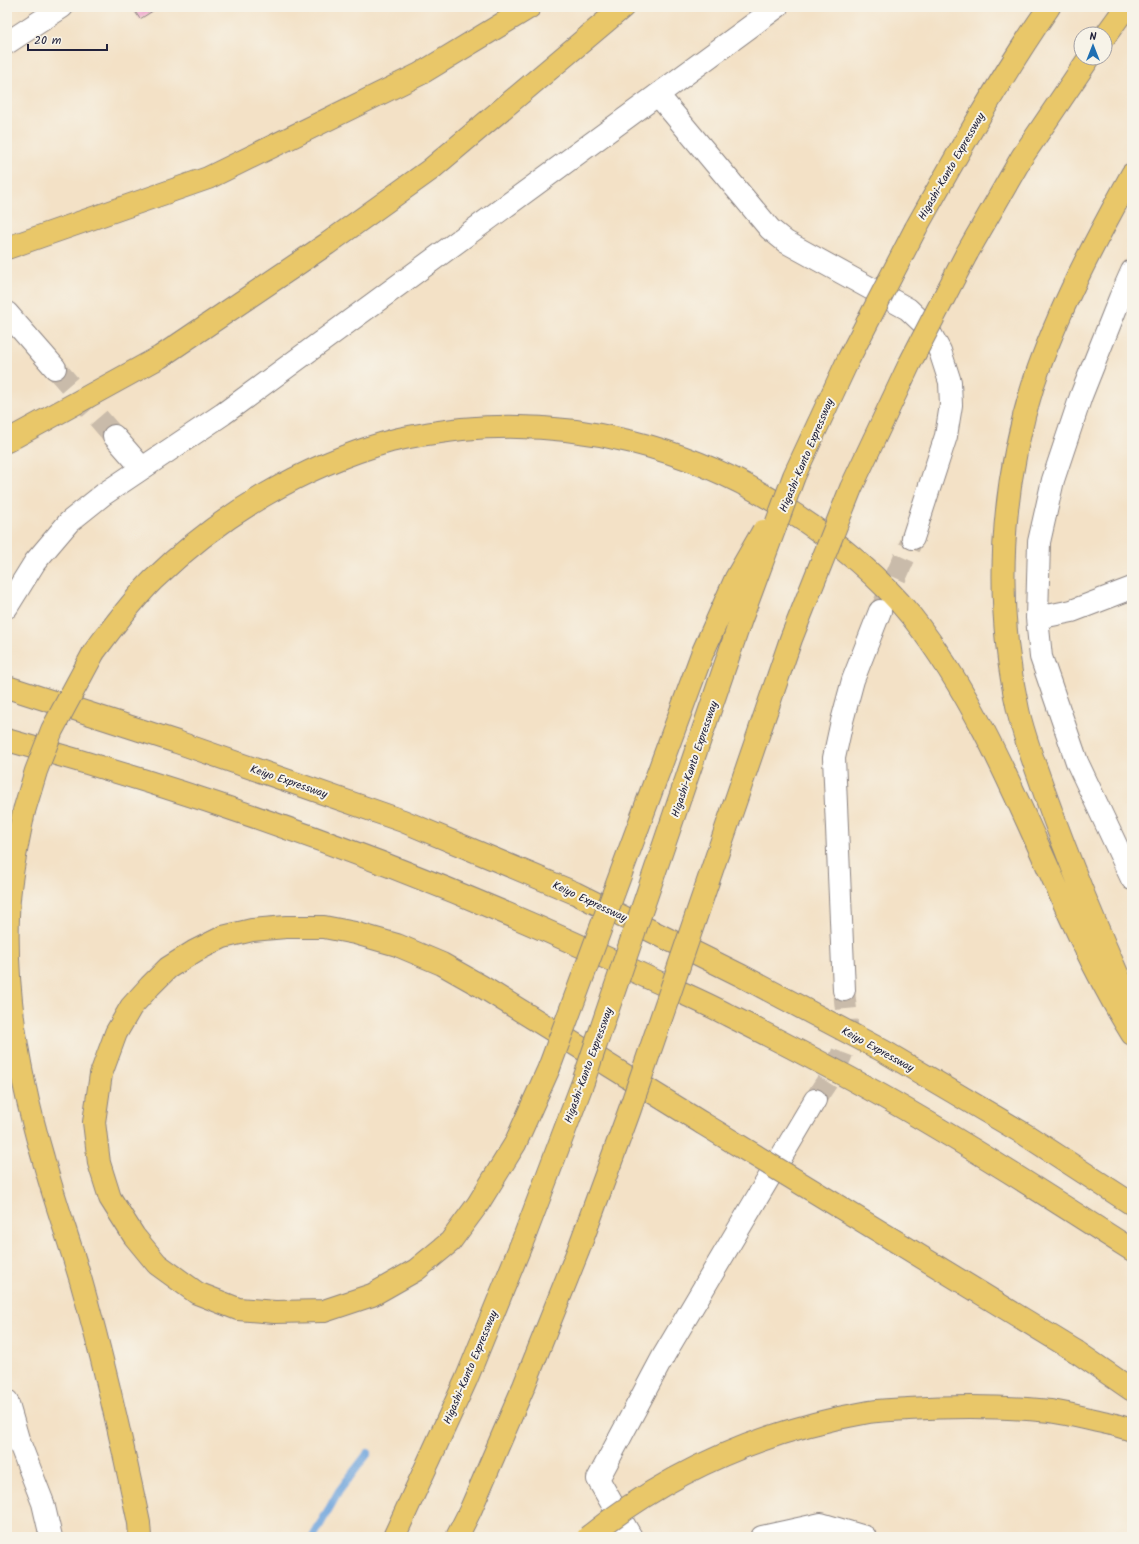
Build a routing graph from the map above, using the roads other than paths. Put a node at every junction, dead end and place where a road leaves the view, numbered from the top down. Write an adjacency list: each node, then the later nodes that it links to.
1 (62, 7): 8 (street)
2 (530, 7): 12 (highway)
3 (623, 7): 17 (highway)
4 (777, 7): 10 (street)
5 (1049, 7): 19 (highway, Higashi-Kanto Expressway, bridge)
6 (1126, 7): 7 (highway)
7 (1112, 26)
8 (7, 42)
9 (1085, 66): 41 (highway, bridge)
10 (658, 95): 18 (street); 20 (street)
11 (1132, 174): 29 (highway)
12 (7, 248)
13 (1132, 271): 24 (street)
14 (7, 313): 15 (street)
15 (55, 368)
16 (114, 436): 18 (street)
17 (7, 441)
18 (142, 468): 22 (street)
19 (794, 476): 34 (highway, bridge); 40 (highway, Higashi-Kanto Expressway, bridge)
20 (913, 538)
21 (1132, 588): 24 (street)
22 (7, 607)
23 (880, 611): 28 (street)
24 (1037, 618): 27 (street)
25 (7, 687): 32 (highway, Keiyo Expressway)
26 (7, 740): 33 (highway)
27 (1132, 879)
28 (844, 990)
29 (1132, 1007)
30 (1132, 1034): 39 (highway, bridge)
31 (815, 1100): 43 (street)
32 (1132, 1204)
33 (1132, 1250)
34 (1132, 1390)
35 (7, 1401): 37 (street)
36 (1122, 1427): 42 (highway, bridge)
37 (13, 1439): 38 (street)
38 (51, 1537)
39 (140, 1537)
40 (394, 1537)
41 (457, 1537)
42 (588, 1537)
43 (631, 1537)
44 (762, 1537): 45 (street)
45 (865, 1537)

